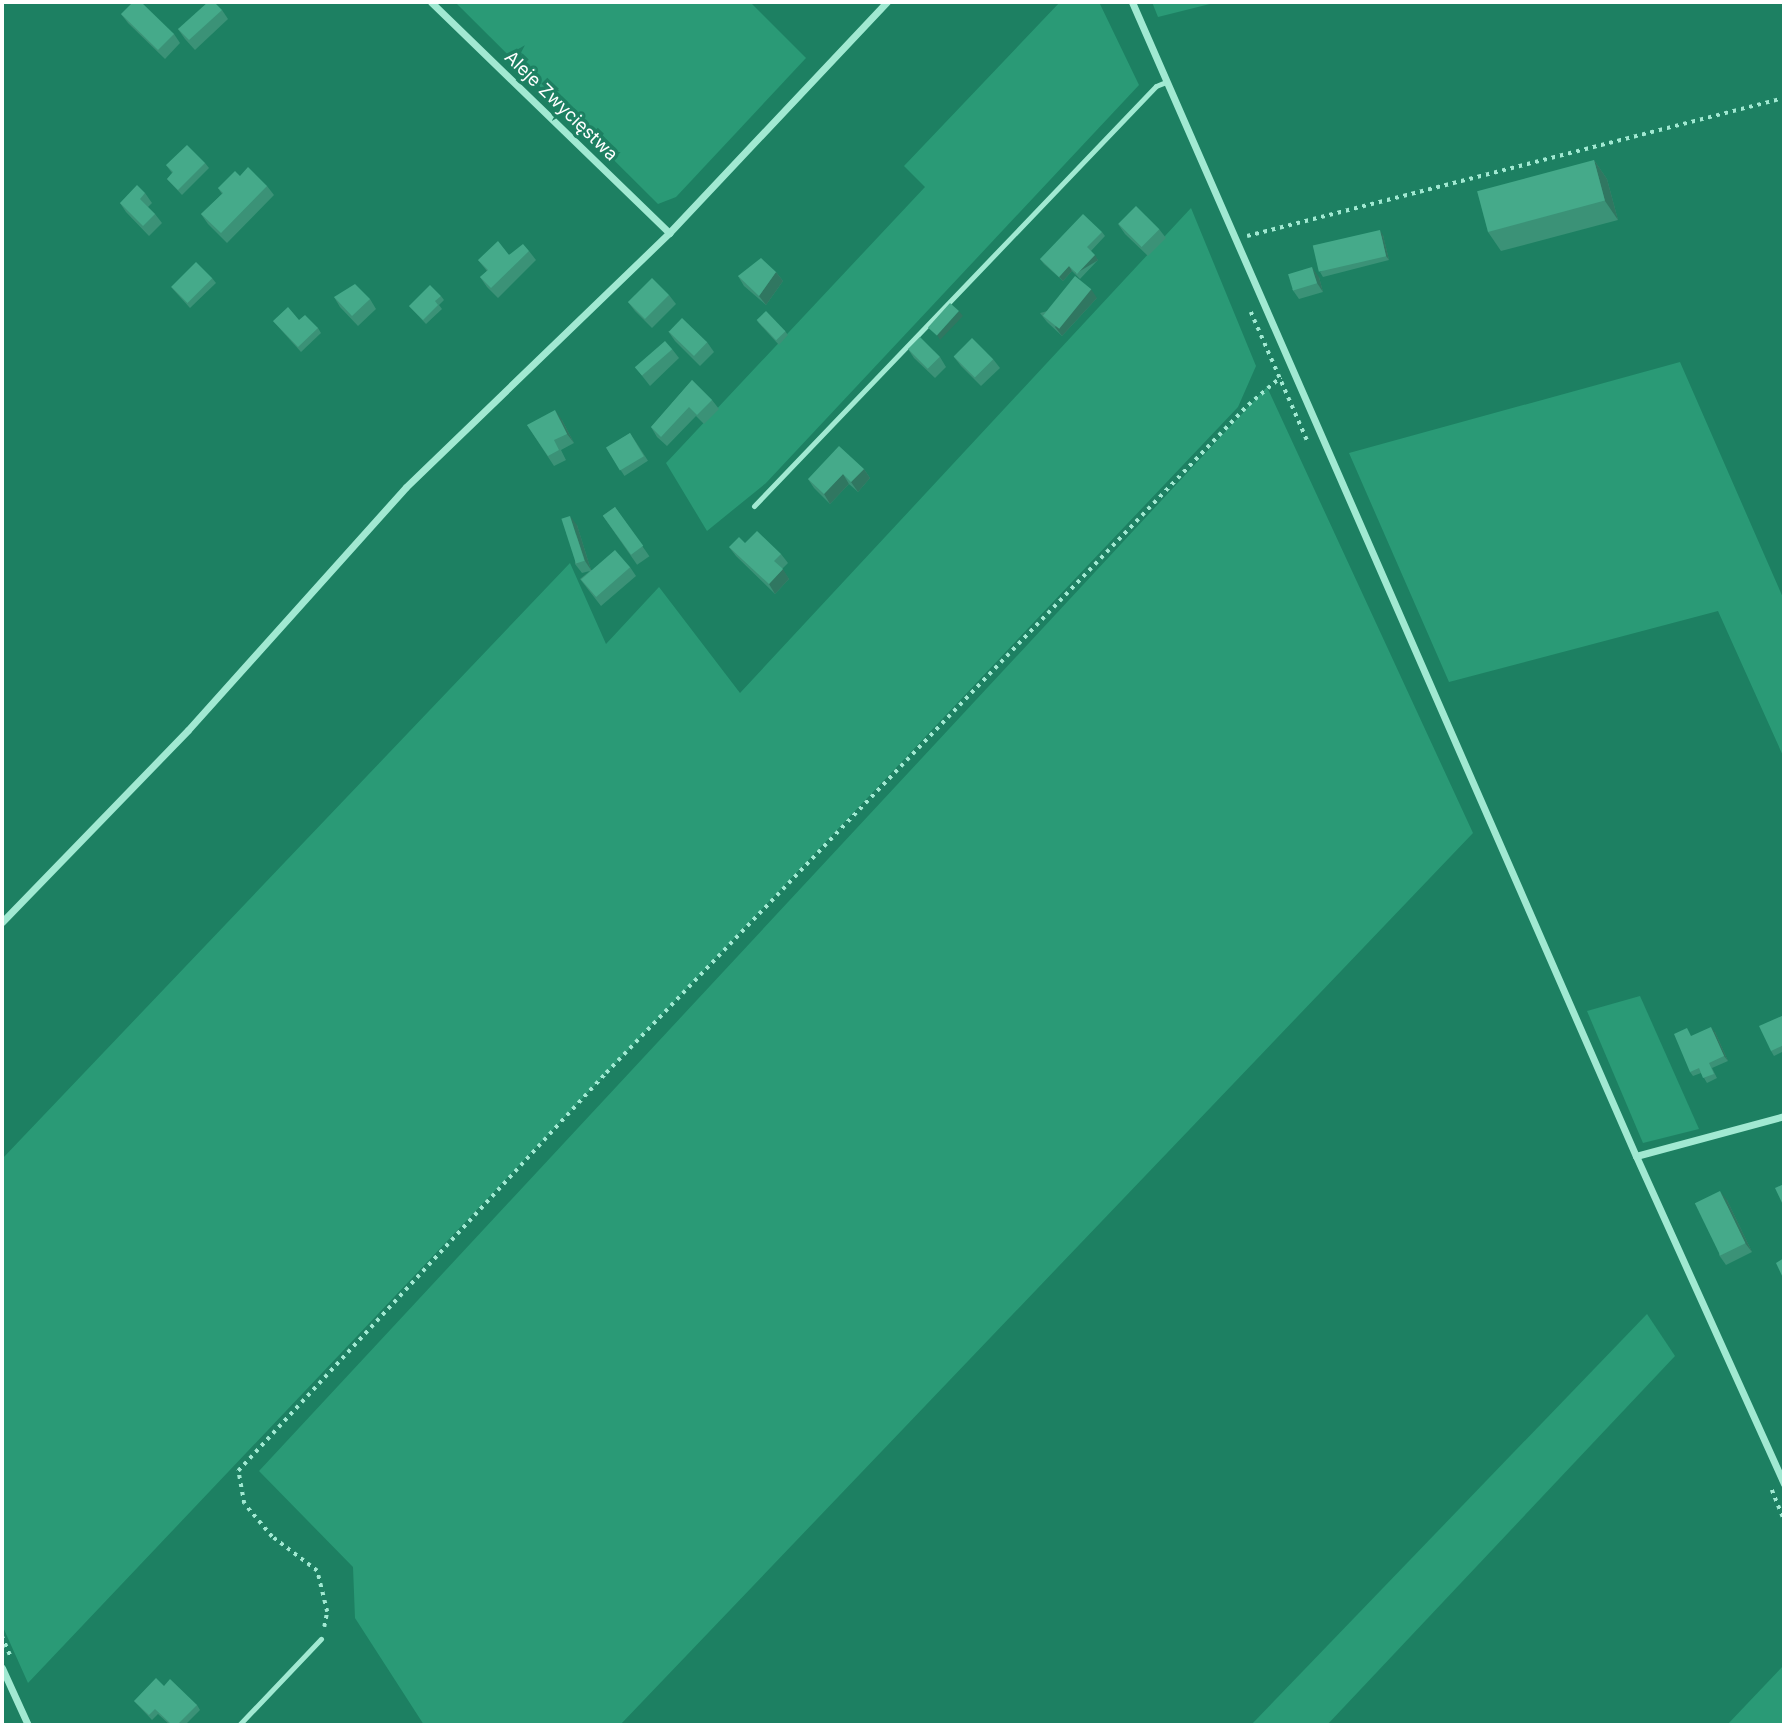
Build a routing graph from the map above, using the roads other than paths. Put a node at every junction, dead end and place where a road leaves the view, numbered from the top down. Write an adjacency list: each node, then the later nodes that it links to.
1 (432, 2): 5 (street, Aleje Zwycięstwa)
2 (887, 2): 5 (street)
3 (1132, 2): 4 (street)
4 (1166, 82): 6 (lane); 9 (street)
5 (669, 233): 7 (street)
6 (754, 506)
7 (2, 922)
8 (1784, 1116): 9 (street)
9 (1636, 1156): 10 (street)
10 (1784, 1484)
11 (321, 1639): 14 (lane)
12 (2, 1668): 13 (street)
13 (28, 1725)
14 (239, 1725)

